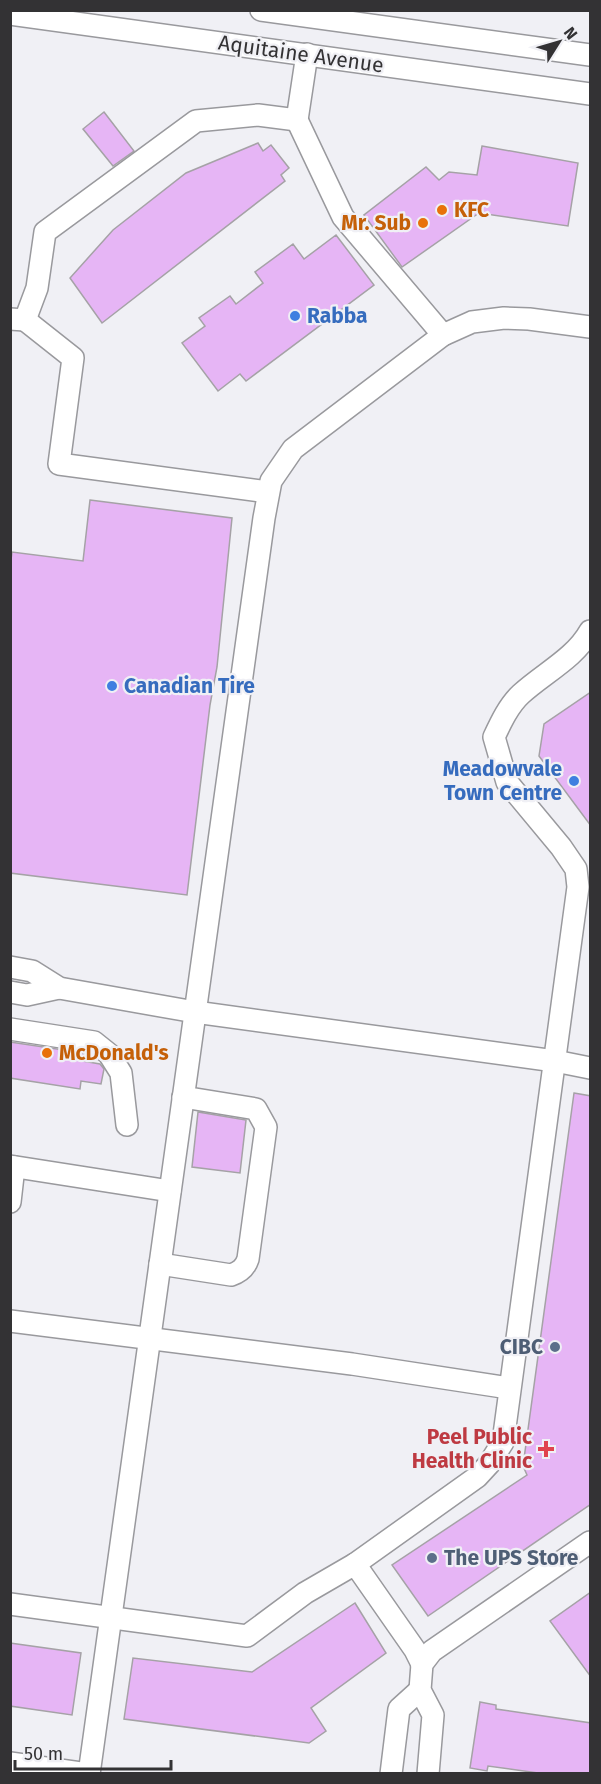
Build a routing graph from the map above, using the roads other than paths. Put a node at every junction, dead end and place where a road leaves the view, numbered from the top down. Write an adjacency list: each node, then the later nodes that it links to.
1 (261, 10): 3 (street, Aquitaine Avenue)
2 (10, 14): 4 (street, Aquitaine Avenue)
3 (367, 17): 5 (street, Aquitaine Avenue)
4 (306, 54): 6 (street, Aquitaine Avenue); 7 (street)
5 (591, 55)
6 (591, 94)
7 (297, 120): 8 (street); 10 (street)
8 (18, 320): 11 (street)
9 (591, 327): 10 (street)
10 (443, 335): 11 (street)
11 (268, 492): 16 (street)
12 (591, 631): 18 (street)
13 (10, 967): 14 (street)
14 (59, 988): 15 (street); 16 (street)
15 (10, 992)
16 (195, 1012): 18 (street); 20 (street)
17 (10, 1029): 21 (street)
18 (555, 1061): 19 (street); 28 (street)
19 (591, 1068)
20 (183, 1097): 23 (street); 25 (street)
21 (127, 1125)
22 (12, 1167): 23 (street); 24 (street)
23 (170, 1191): 25 (street)
24 (10, 1202)
25 (160, 1264): 27 (street)
26 (10, 1321): 27 (street)
27 (150, 1339): 28 (street); 32 (street)
28 (509, 1388): 30 (street)
29 (591, 1542): 33 (street)
30 (355, 1564): 32 (street); 33 (street)
31 (10, 1604): 32 (street)
32 (111, 1617): 36 (street)
33 (422, 1664): 34 (street)
34 (420, 1690): 37 (street); 38 (street)
35 (10, 1763): 36 (street)
36 (89, 1773)
37 (391, 1773)
38 (428, 1773)

